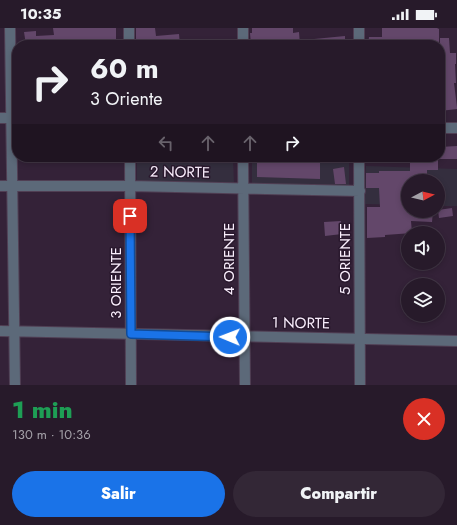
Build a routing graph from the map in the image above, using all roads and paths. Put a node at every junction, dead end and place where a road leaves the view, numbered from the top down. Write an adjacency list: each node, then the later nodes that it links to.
1 (10, 28): 8 (street)
2 (129, 28): 5 (street)
3 (243, 28): 6 (street)
4 (359, 28): 7 (street)
5 (129, 40)
6 (243, 40)
7 (359, 40)
8 (12, 73)
9 (0, 118): 10 (street)
10 (12, 118)
11 (445, 128): 12 (street)
12 (457, 128)
13 (13, 162): 18 (street)
14 (130, 162): 19 (street, 3 ORIENTE)
15 (244, 162): 20 (street, 4 ORIENTE)
16 (359, 162): 21 (street, 5 ORIENTE)
17 (0, 186): 18 (street, 2 NORTE)
18 (12, 186): 19 (street, 2 NORTE); 23 (street)
19 (130, 186): 20 (street, 2 NORTE); 24 (street, 3 ORIENTE)
20 (244, 189): 21 (street, 2 NORTE); 25 (street, 4 ORIENTE)
21 (360, 191): 26 (street, 5 ORIENTE)
22 (0, 331): 23 (street, 1 NORTE)
23 (14, 331): 24 (street, 1 NORTE); 28 (street)
24 (131, 334): 25 (street, 1 NORTE); 29 (street, 3 ORIENTE)
25 (245, 337): 26 (street, 1 NORTE); 30 (street, 4 ORIENTE)
26 (360, 339): 27 (street, 1 NORTE); 31 (street, 5 ORIENTE)
27 (457, 341)
28 (15, 385)
29 (131, 385)
30 (245, 385)
31 (360, 385)

